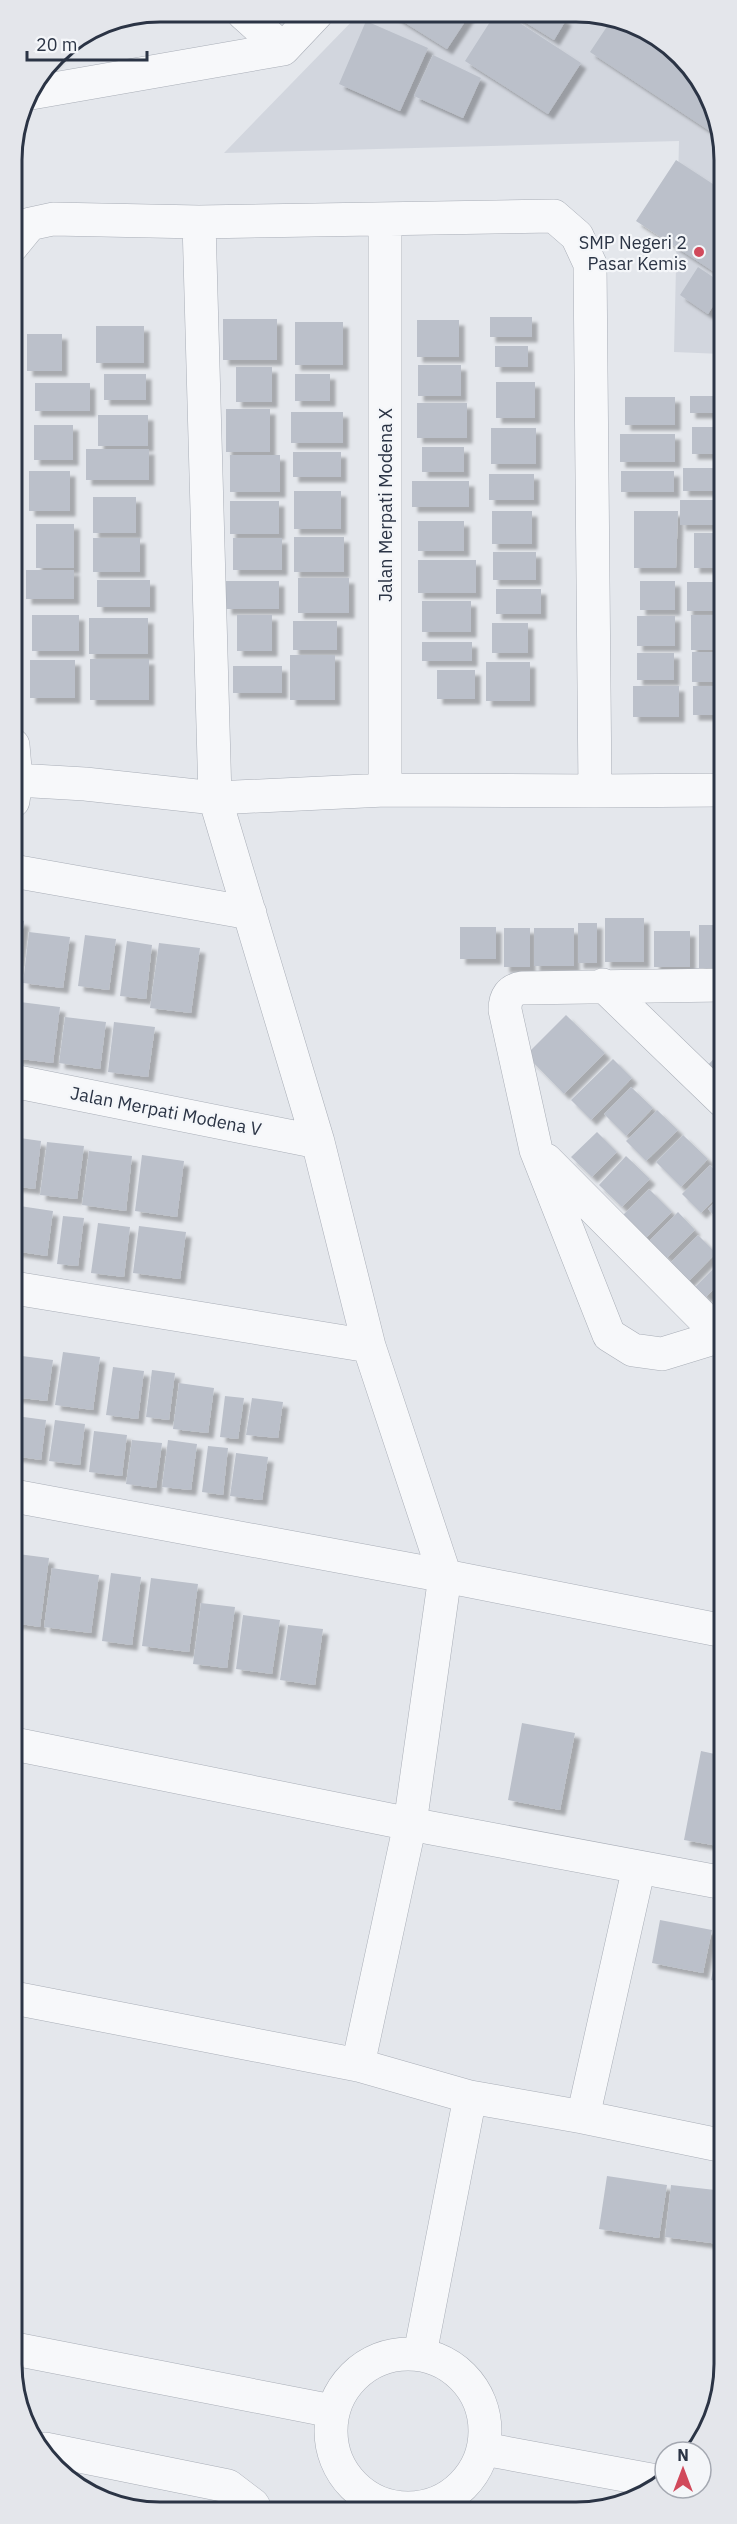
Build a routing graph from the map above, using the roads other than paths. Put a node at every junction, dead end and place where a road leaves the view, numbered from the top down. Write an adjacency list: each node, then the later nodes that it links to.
1 (254, 23): 3 (street)
2 (308, 23): 3 (street)
3 (283, 49): 4 (street)
4 (43, 90)
5 (385, 219): 6 (street); 9 (street, Jalan Merpati Modena X); 11 (street)
6 (199, 222): 7 (street); 12 (street)
7 (23, 233)
8 (23, 789): 12 (street)
9 (385, 790): 11 (street); 12 (street)
10 (714, 790): 11 (street)
11 (595, 791)
12 (214, 798): 14 (street)
13 (23, 873): 14 (street)
14 (250, 913): 19 (street)
15 (603, 985): 16 (street); 18 (street); 20 (street)
16 (714, 985)
17 (23, 1083): 19 (street, Jalan Merpati Modena V)
18 (714, 1092)
19 (318, 1142): 24 (street)
20 (536, 1150): 22 (street); 23 (street)
21 (22, 1289): 24 (street)
22 (714, 1327)
23 (714, 1338)
24 (369, 1346): 26 (street)
25 (22, 1498): 26 (street)
26 (445, 1576): 27 (street); 29 (street)
27 (714, 1629)
28 (22, 1746): 29 (street)
29 (410, 1824): 30 (street); 33 (street)
30 (639, 1867): 31 (street); 35 (street)
31 (714, 1881)
32 (22, 2000): 33 (street)
33 (358, 2066): 34 (street)
34 (470, 2097): 35 (street); 38 (street)
35 (583, 2117): 36 (street)
36 (714, 2144)
37 (22, 2350): 39 (street)
38 (420, 2354): 39 (street); 40 (street)
39 (332, 2411): 44 (street)
40 (484, 2449): 42 (street); 45 (street)
41 (54, 2451): 43 (street)
42 (650, 2480)
43 (249, 2502)
44 (379, 2502)
45 (437, 2502)

